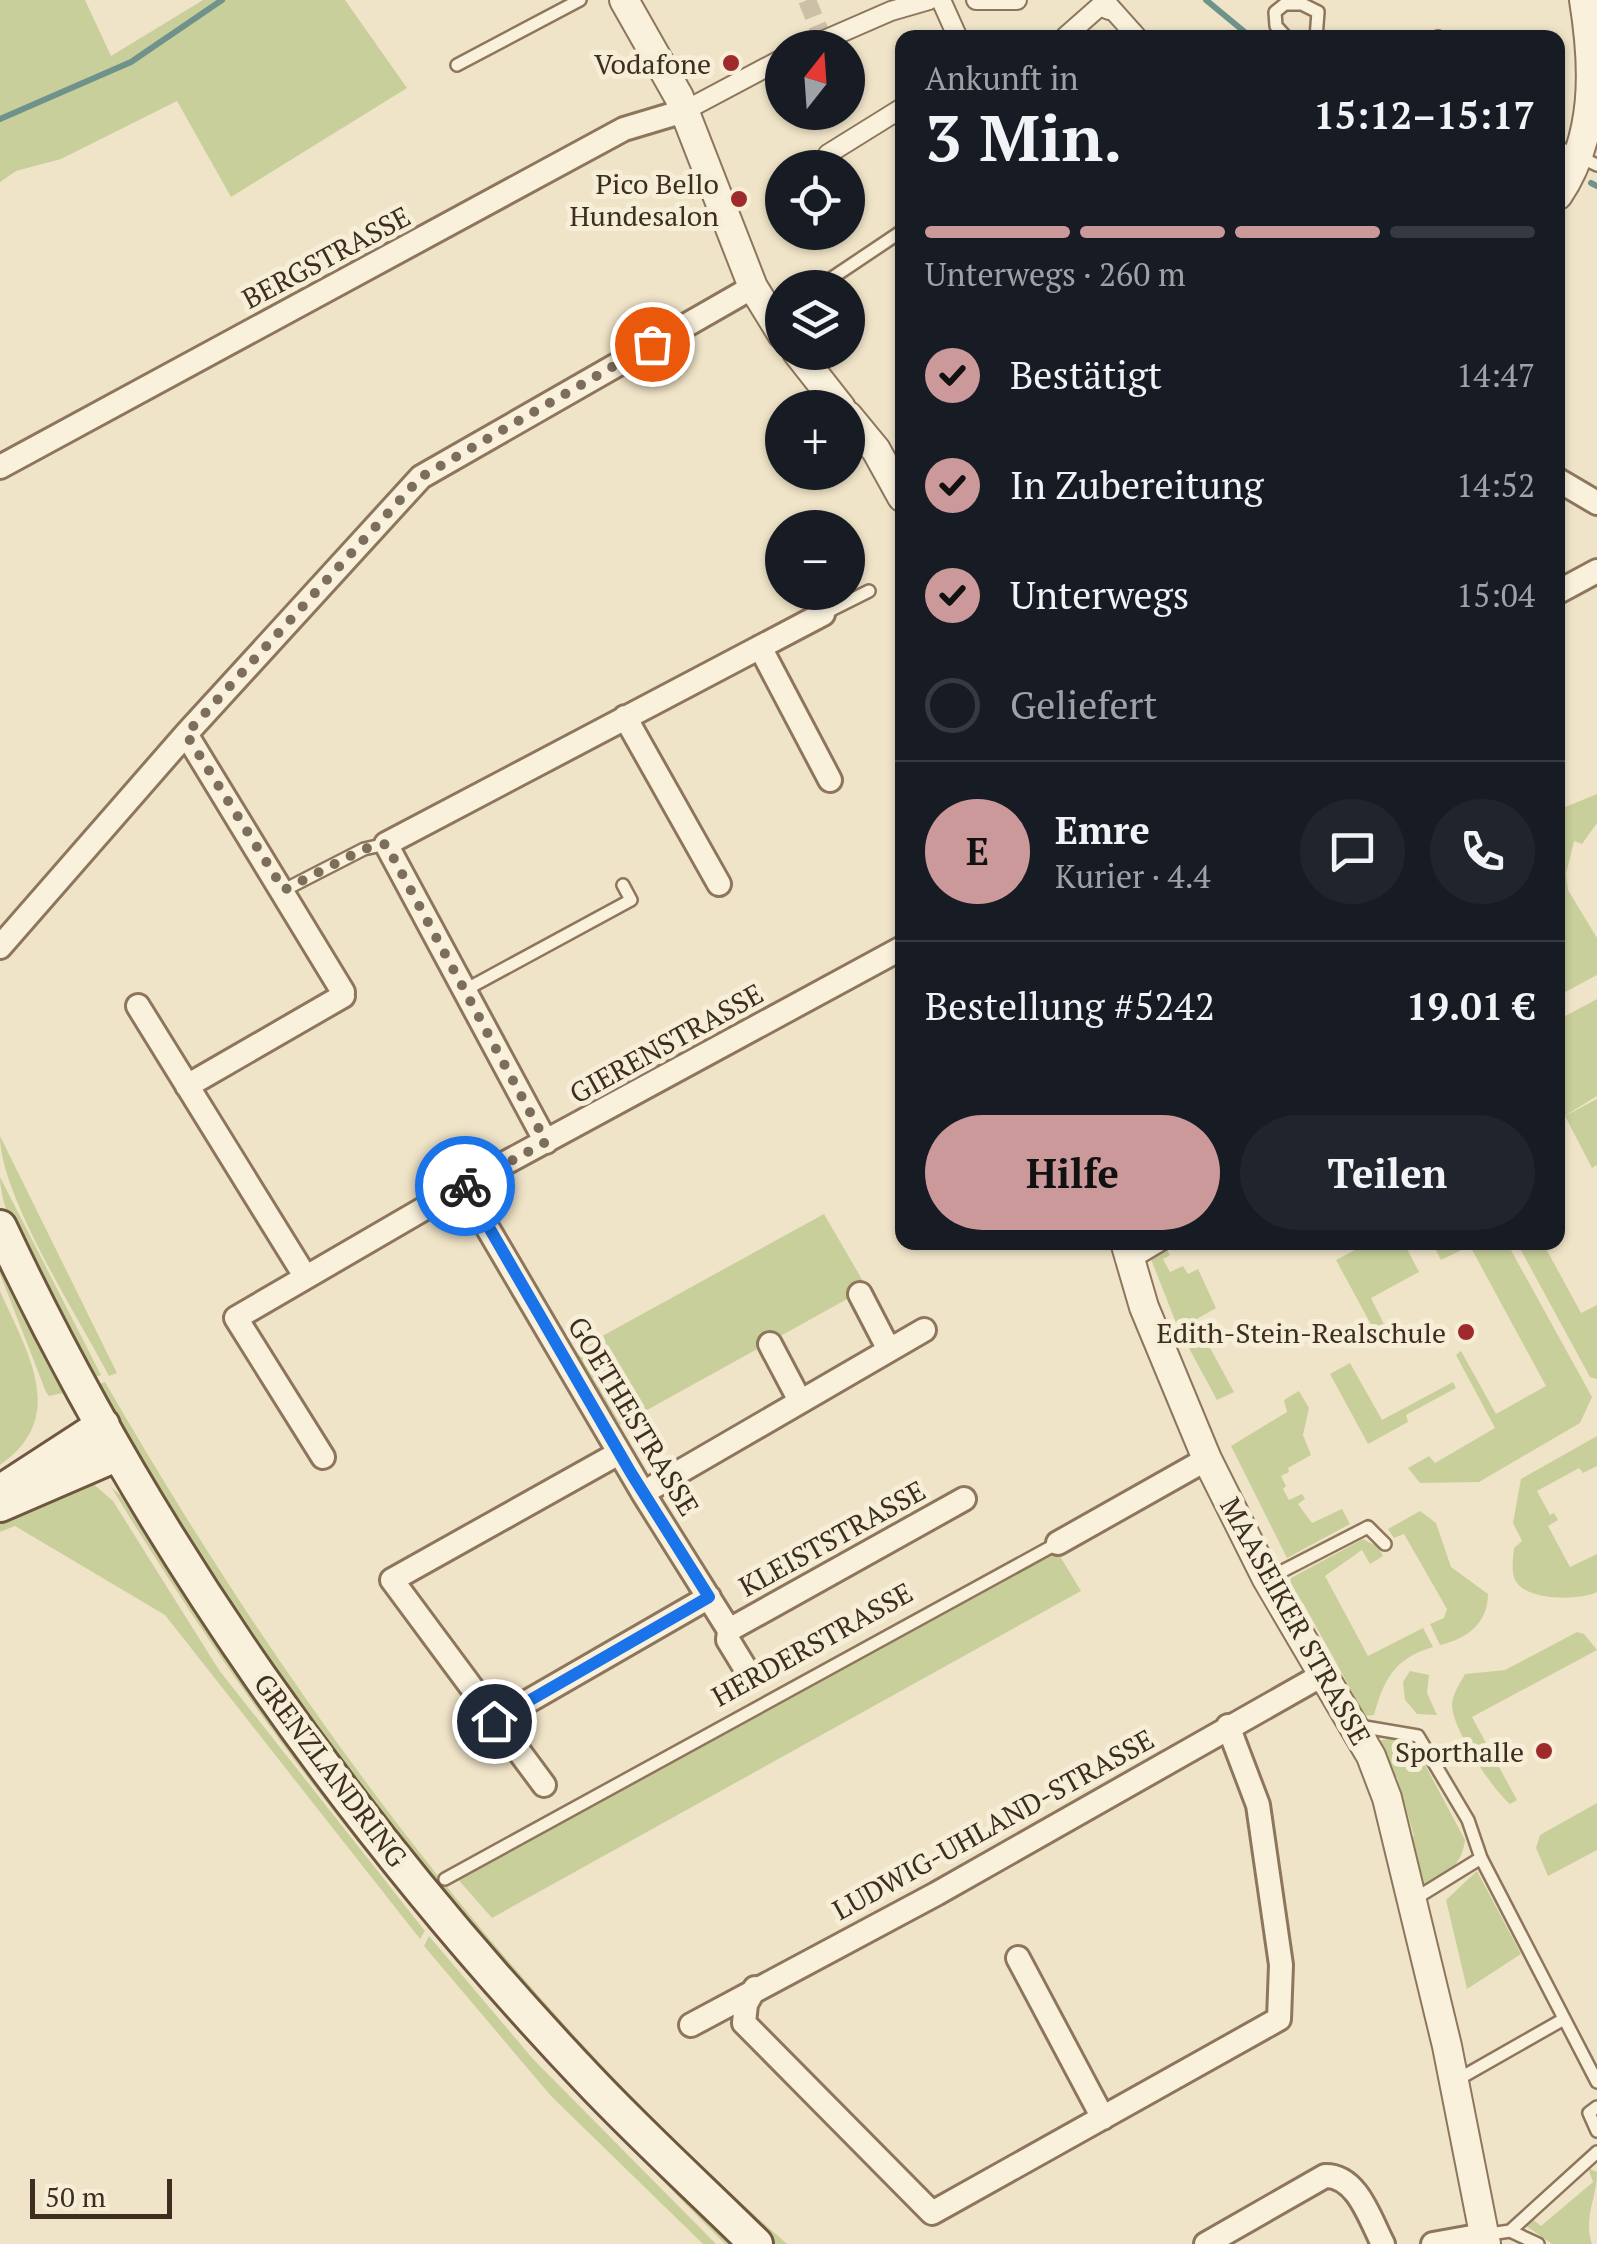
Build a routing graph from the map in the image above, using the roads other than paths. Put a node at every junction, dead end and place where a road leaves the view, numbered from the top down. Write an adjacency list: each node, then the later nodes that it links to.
1 (580, 0): 16 (lane)
2 (624, 0): 18 (street)
3 (930, 0): 9 (street)
4 (941, 0): 10 (street)
5 (976, 0): 6 (street)
6 (1017, 0)
7 (1584, 0): 15 (street)
8 (1104, 5): 11 (street); 12 (street)
9 (847, 30)
10 (954, 30)
11 (1073, 30)
12 (1130, 30)
13 (1280, 30): 14 (lane)
14 (1317, 30)
15 (1594, 46): 21 (street)
16 (457, 65)
17 (765, 68): 18 (street)
18 (684, 111): 25 (street); 30 (street, BERGSTRASSE)
19 (895, 112): 20 (street)
20 (834, 150)
21 (1578, 155): 22 (street)
22 (1565, 181)
23 (895, 236): 24 (lane)
24 (844, 270)
25 (753, 287): 26 (street); 40 (street)
26 (765, 303)
27 (811, 370): 28 (street)
28 (827, 390)
29 (865, 437): 31 (street)
30 (0, 467)
31 (895, 484)
32 (1565, 484): 33 (street)
33 (1597, 504)
34 (1597, 571): 35 (street)
35 (1565, 588)
36 (869, 591): 37 (lane)
37 (823, 614): 38 (street)
38 (760, 648): 39 (street); 41 (street)
39 (625, 717): 42 (street); 43 (street)
40 (186, 734): 45 (street); 46 (street)
41 (830, 780)
42 (386, 844): 45 (lane); 48 (street)
43 (719, 884)
44 (623, 885): 48 (lane)
45 (284, 890): 50 (street)
46 (0, 947)
47 (895, 952): 51 (street, GIERENSTRASSE)
48 (465, 990): 51 (street)
49 (138, 1006): 50 (street)
50 (187, 1086): 55 (street)
51 (546, 1142): 52 (street, GIERENSTRASSE)
52 (463, 1186): 55 (street, GIERENSTRASSE); 62 (street, GOETHESTRASSE)
53 (0, 1227): 61 (main road, GRENZLANDRING)
54 (1128, 1253): 64 (street, MAASEIKER STRASSE)
55 (304, 1276): 63 (street, GIERENSTRASSE)
56 (860, 1294): 59 (street)
57 (924, 1330): 59 (street)
58 (770, 1344): 60 (street)
59 (889, 1350): 60 (street)
60 (800, 1401): 66 (street)
61 (110, 1440): 65 (main road); 68 (main road); 94 (main road, GRENZLANDRING)
62 (619, 1453): 66 (street, GOETHESTRASSE); 76 (street)
63 (323, 1457)
64 (1207, 1459): 69 (street, HERDERSTRASSE); 71 (street, MAASEIKER STRASSE)
65 (0, 1492)
66 (642, 1492): 72 (street, GOETHESTRASSE)
67 (964, 1499): 73 (street, KLEISTSTRASSE)
68 (0, 1505)
69 (1058, 1542): 81 (lane, HERDERSTRASSE)
70 (1385, 1544): 71 (lane)
71 (1266, 1578): 74 (street, MAASEIKER STRASSE)
72 (709, 1597): 73 (street, GOETHESTRASSE); 76 (street)
73 (729, 1630): 75 (street, GOETHESTRASSE)
74 (1324, 1674): 77 (street, LUDWIG-UHLAND-STRASSE); 78 (street, MAASEIKER STRASSE)
75 (750, 1676)
76 (494, 1721): 79 (street)
77 (1228, 1726): 84 (street, LUDWIG-UHLAND-STRASSE); 90 (street)
78 (1354, 1726): 80 (lane); 82 (street, MAASEIKER STRASSE)
79 (544, 1785)
80 (1481, 1858): 82 (lane); 85 (lane)
81 (445, 1879)
82 (1413, 1900): 87 (street, MAASEIKER STRASSE)
83 (1018, 1958): 90 (street)
84 (755, 1988): 86 (street, LUDWIG-UHLAND-STRASSE); 90 (street)
85 (1564, 2019): 87 (lane); 88 (lane)
86 (691, 2025)
87 (1454, 2081): 93 (street, MAASEIKER STRASSE)
88 (1597, 2082)
89 (1597, 2107): 91 (lane)
90 (1103, 2118)
91 (1597, 2130)
92 (1597, 2152): 93 (lane)
93 (1493, 2237): 97 (street); 98 (lane)
94 (756, 2244)
95 (1206, 2244): 96 (street)
96 (1384, 2244)
97 (1433, 2244)
98 (1538, 2244)

